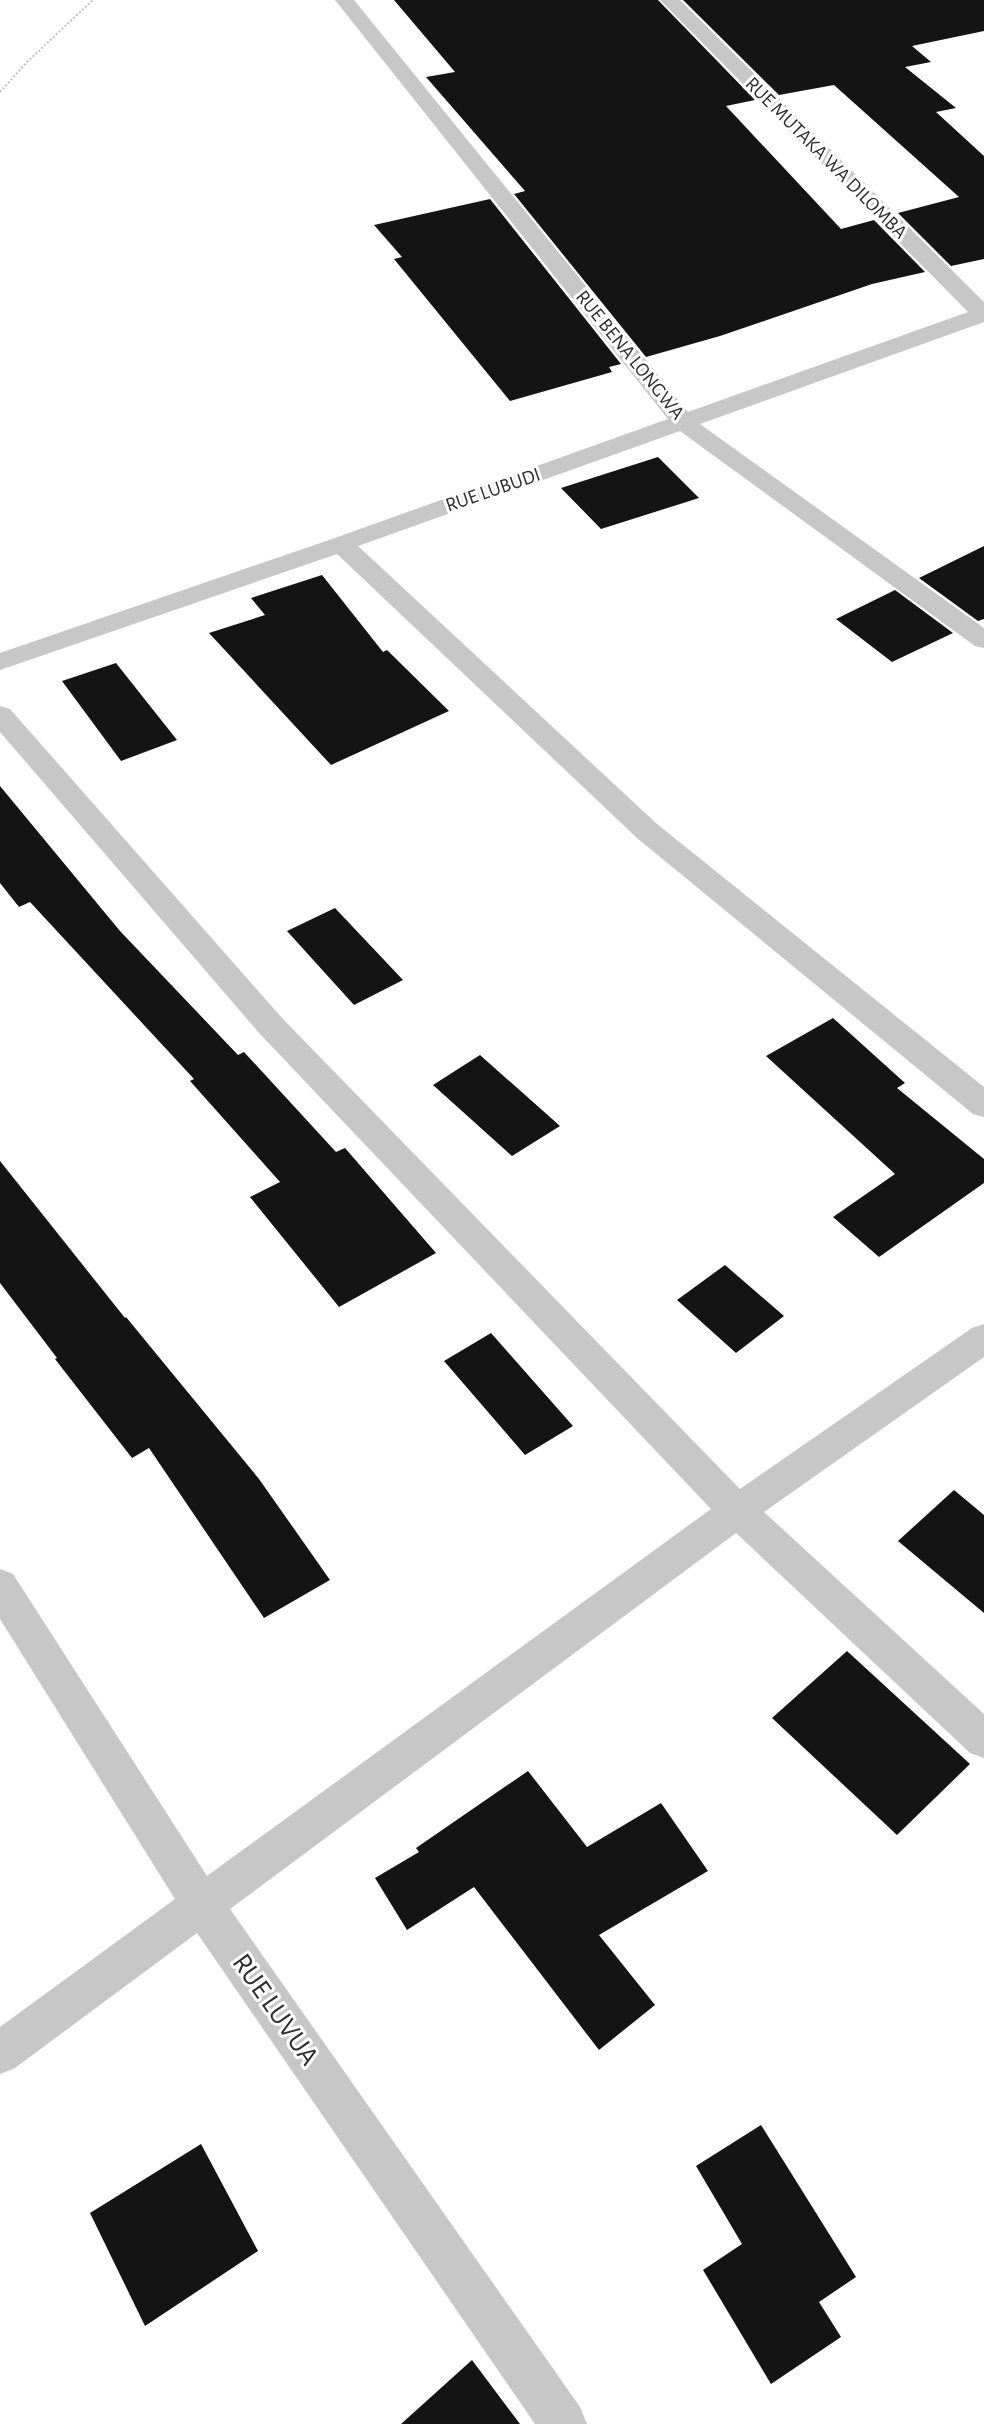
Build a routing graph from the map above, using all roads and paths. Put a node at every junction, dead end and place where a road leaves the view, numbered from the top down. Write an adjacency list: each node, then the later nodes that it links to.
1 (93, 0): 4 (path)
2 (344, 0): 6 (street, RUE BENA LONGWA)
3 (669, 0): 5 (street, RUE MUTAKA WA DILOMBA)
4 (0, 92)
5 (984, 314): 6 (street, RUE LUBUDI)
6 (684, 423): 7 (street, RUE LUBUDI); 8 (street, RUE BENA LONGWA)
7 (341, 544): 9 (street, RUE LUBUDI); 11 (street)
8 (984, 640)
9 (0, 662)
10 (0, 716): 13 (street)
11 (984, 1105)
12 (984, 1338): 13 (street)
13 (737, 1511): 15 (street); 16 (street)
14 (0, 1586): 16 (street, RUE LUVUA)
15 (984, 1740)
16 (203, 1906): 17 (street); 18 (street, RUE LUVUA)
17 (0, 2053)
18 (563, 2424)

